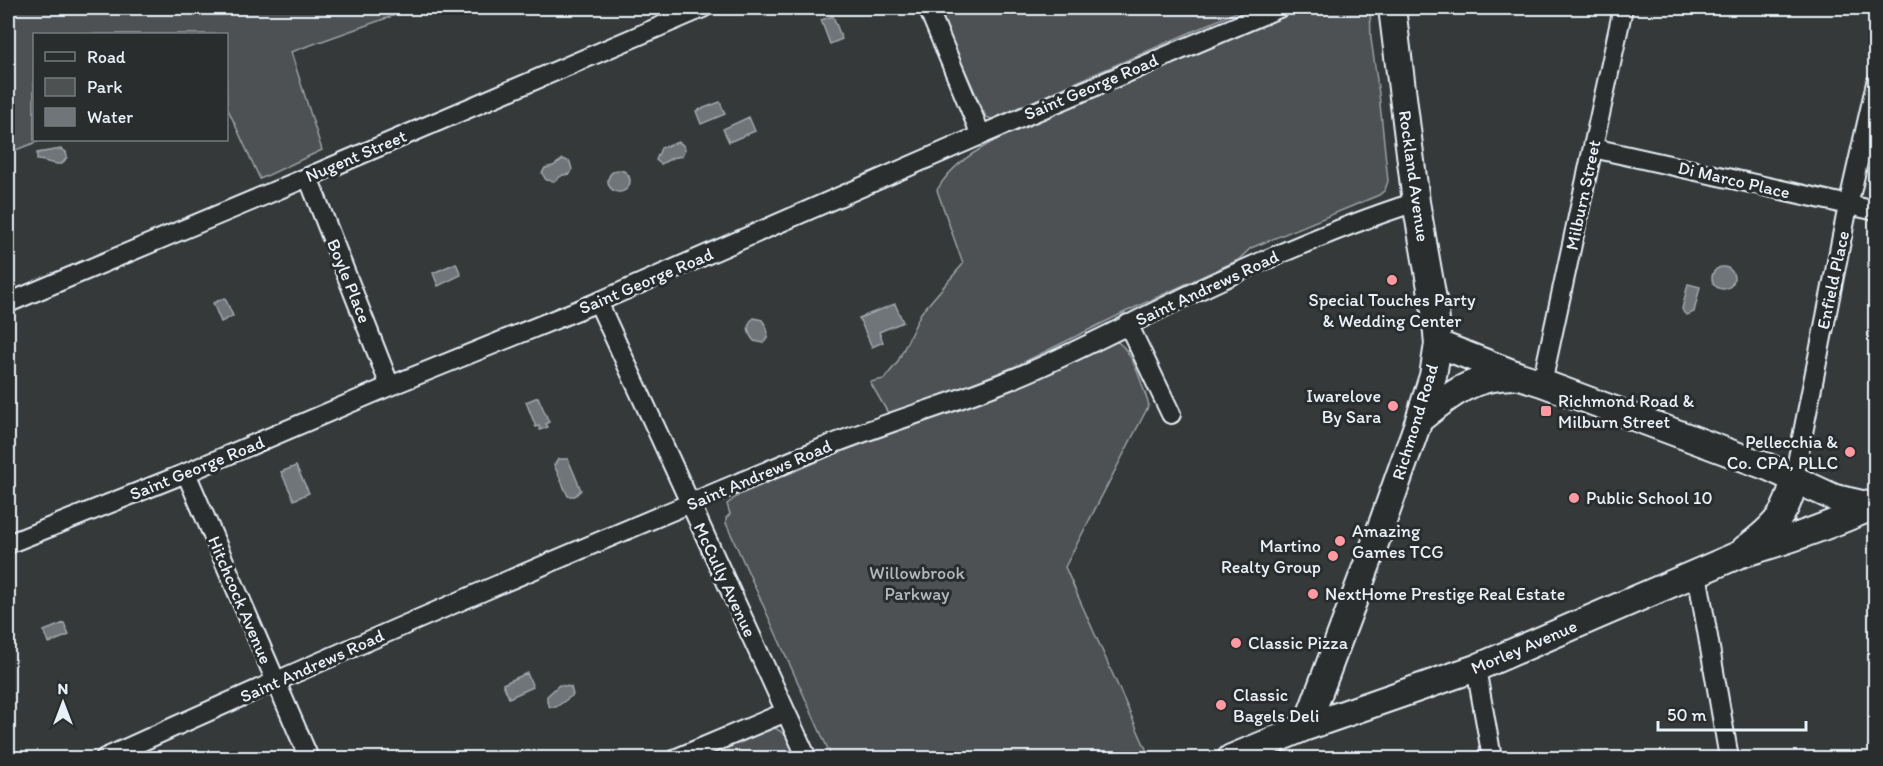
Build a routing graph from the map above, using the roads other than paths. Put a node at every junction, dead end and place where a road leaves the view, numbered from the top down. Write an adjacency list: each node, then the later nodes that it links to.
1 (703, 8): 9 (street, Nugent Street)
2 (928, 8): 7 (street)
3 (1279, 8): 7 (street, Saint George Road)
4 (1392, 8): 10 (street, Rockland Avenue)
5 (1623, 8): 8 (street, Milburn Street)
6 (1875, 83): 11 (street, Enfield Place)
7 (981, 135): 13 (street, Saint George Road)
8 (1593, 148): 11 (street, Di Marco Place); 17 (street, Milburn Street)
9 (308, 177): 14 (street, Nugent Street); 18 (street, Boyle Place)
10 (1416, 202): 15 (street, Saint Andrews Road); 16 (street, Rockland Avenue)
11 (1848, 206): 12 (street, Di Marco Place); 22 (street, Enfield Place)
12 (1875, 211)
13 (598, 302): 18 (street, Saint George Road); 23 (street, McCully Avenue)
14 (8, 303)
15 (1128, 324): 19 (street); 23 (street, Saint Andrews Road)
16 (1438, 344): 17 (street, Richmond Road); 20 (street, Richmond Road)
17 (1531, 380): 20 (street); 22 (street, Richmond Road)
18 (390, 386): 21 (street, Saint George Road)
19 (1171, 414)
20 (1419, 420): 31 (street, Richmond Road)
21 (186, 473): 25 (street, Saint George Road); 29 (street, Hitchcock Avenue)
22 (1794, 478): 24 (street, Richmond Road); 26 (street, Morley Avenue)
23 (690, 504): 29 (street, Saint Andrews Road); 30 (street, McCully Avenue)
24 (1874, 507): 26 (street, Morley Avenue)
25 (8, 544)
26 (1738, 555): 27 (street, Morley Avenue)
27 (1696, 573): 28 (street, Morley Avenue); 38 (street)
28 (1476, 668): 31 (street, Morley Avenue); 37 (street)
29 (274, 681): 33 (street, Saint Andrews Road); 34 (street, Hitchcock Avenue)
30 (786, 712): 35 (street); 36 (street, McCully Avenue)
31 (1306, 727): 32 (street)
32 (1241, 756)
33 (105, 759)
34 (309, 759)
35 (677, 759)
36 (807, 759)
37 (1492, 759)
38 (1729, 759)

